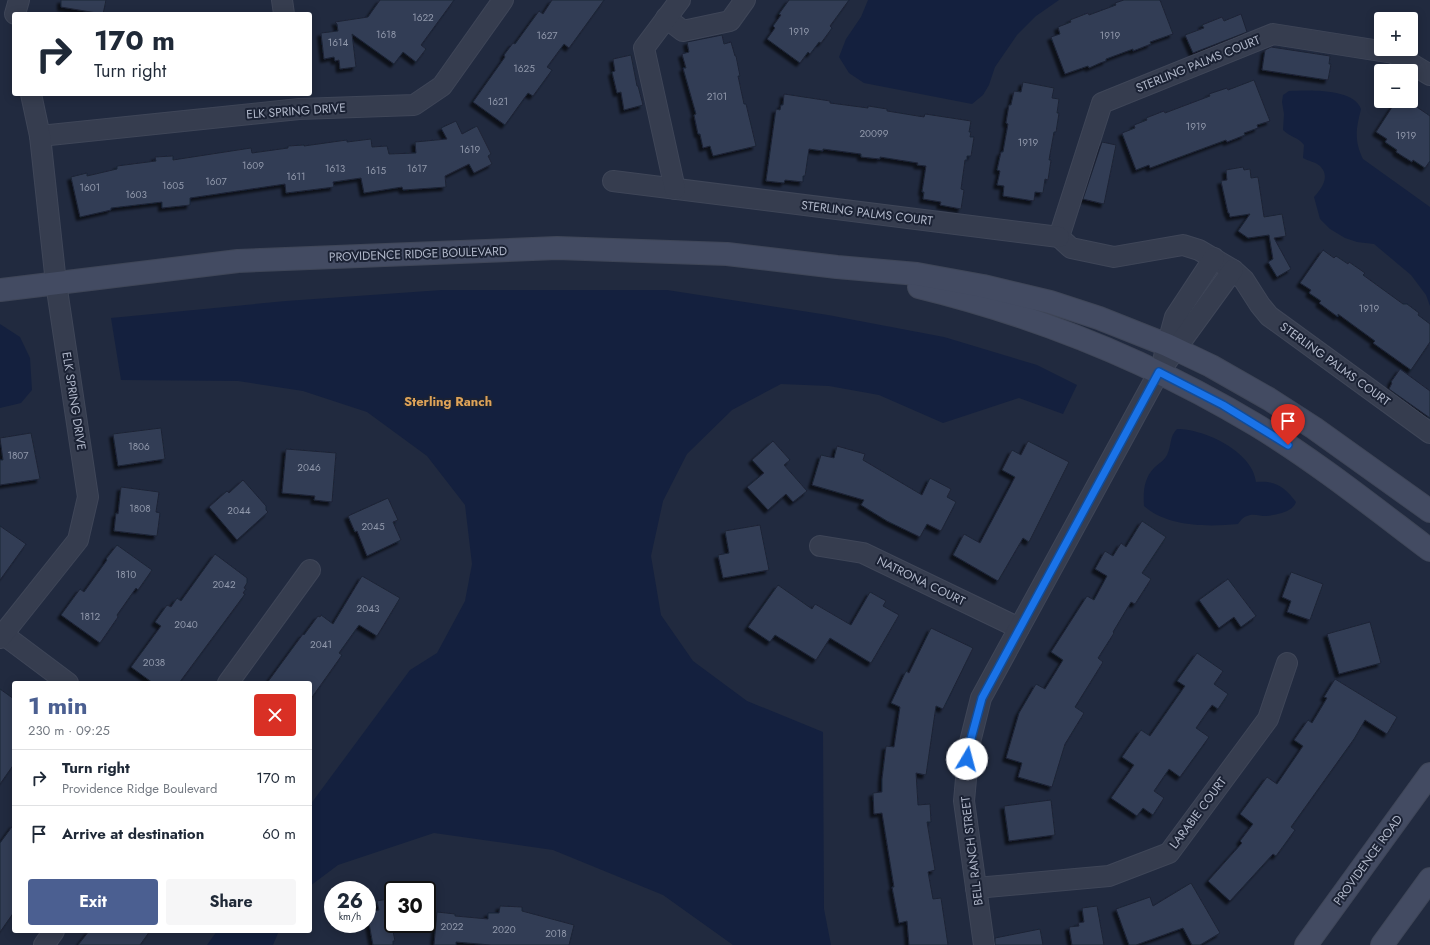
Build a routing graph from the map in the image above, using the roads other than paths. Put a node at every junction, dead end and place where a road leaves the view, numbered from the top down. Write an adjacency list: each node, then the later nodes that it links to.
1 (19, 0): 6 (street)
2 (282, 0): 7 (street)
3 (502, 0): 11 (street, ELK SPRING DRIVE)
4 (680, 0): 8 (street)
5 (745, 0): 8 (street)
6 (16, 12)
7 (284, 12)
8 (666, 18): 14 (street)
9 (1430, 75): 15 (street, STERLING PALMS COURT)
10 (31, 96): 12 (street, ELK SPRING DRIVE)
11 (298, 102): 12 (street, ELK SPRING DRIVE)
12 (40, 136): 19 (street, ELK SPRING DRIVE)
13 (613, 181): 14 (street, STERLING PALMS COURT)
14 (675, 189): 15 (street, STERLING PALMS COURT)
15 (1059, 237): 16 (street, STERLING PALMS COURT)
16 (1214, 258): 18 (street, STERLING PALMS COURT); 21 (street)
17 (837, 267): 19 (street, PROVIDENCE RIDGE BOULEVARD); 21 (street, PROVIDENCE RIDGE BOULEVARD); 22 (street, PROVIDENCE RIDGE BOULEVARD)
18 (1233, 270): 21 (street); 23 (street, STERLING PALMS COURT)
19 (56, 283): 20 (street, PROVIDENCE RIDGE BOULEVARD); 29 (street, ELK SPRING DRIVE)
20 (0, 290)
21 (1171, 347): 22 (street); 24 (street, PROVIDENCE RIDGE BOULEVARD)
22 (1159, 372): 26 (street, PROVIDENCE RIDGE BOULEVARD); 28 (street, BELL RANCH STREET)
23 (1430, 432)
24 (1430, 511)
25 (820, 546): 28 (street, NATRONA COURT)
26 (1430, 550)
27 (310, 570): 32 (street)
28 (1018, 628): 35 (street, BELL RANCH STREET)
29 (1, 635): 31 (street)
30 (1287, 663): 35 (street, LARABIE COURT)
31 (65, 681)
32 (229, 681)
33 (1430, 774): 39 (street, PROVIDENCE ROAD)
34 (1430, 879): 40 (street)
35 (976, 888): 38 (street, BELL RANCH STREET)
36 (53, 933): 37 (street)
37 (44, 945)
38 (984, 945)
39 (1306, 945)
40 (1382, 945)

